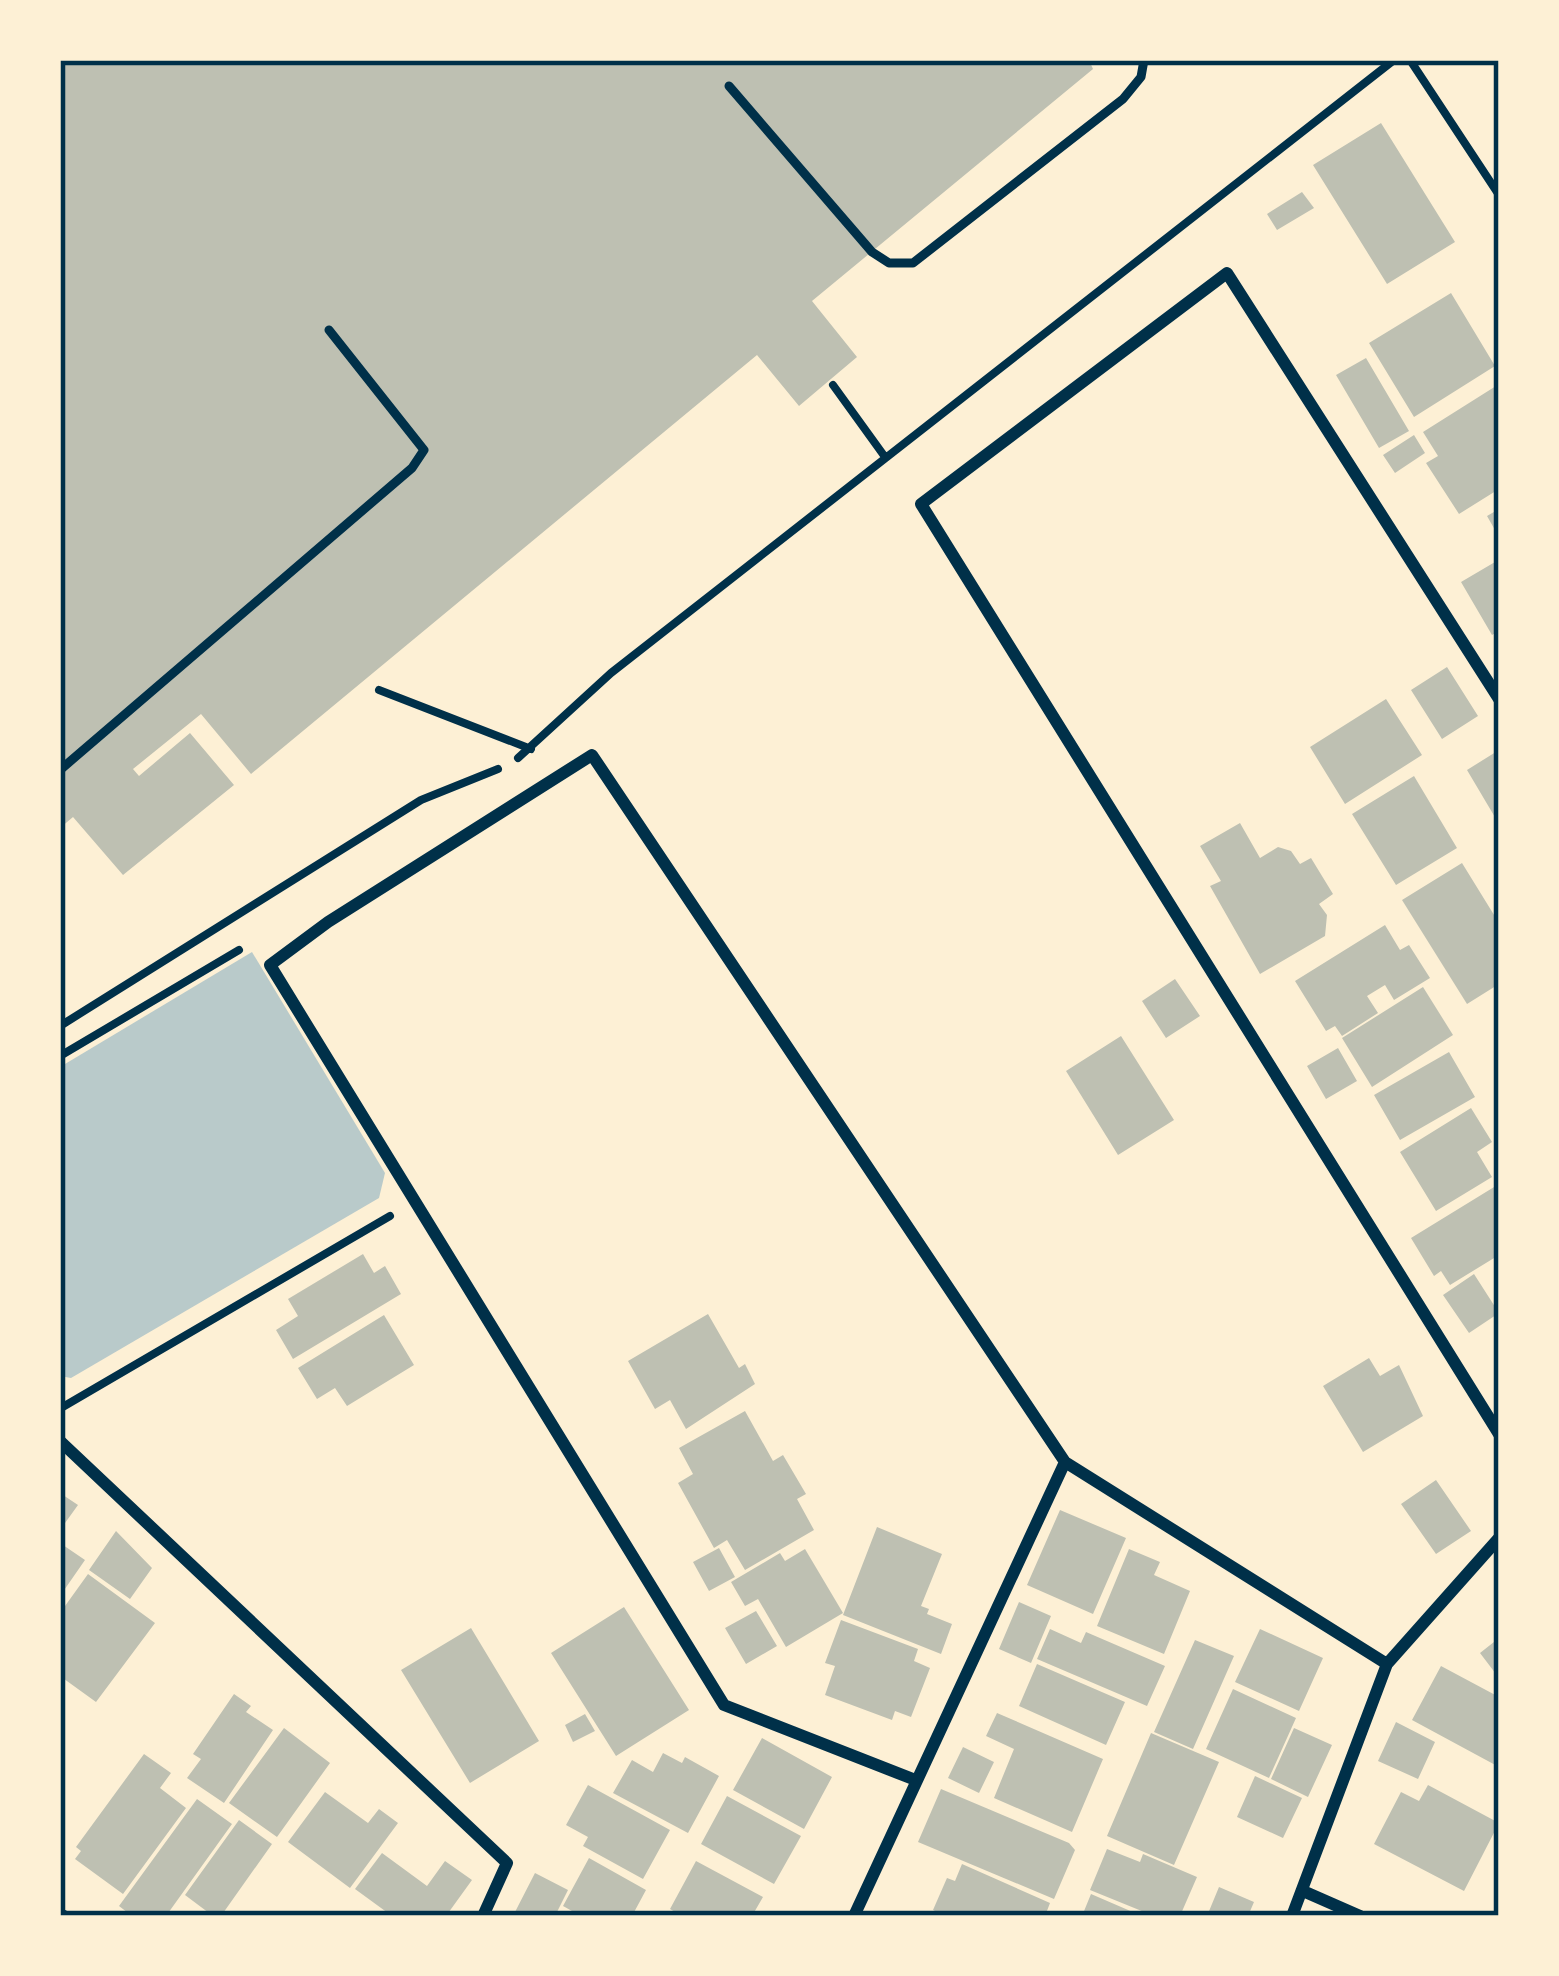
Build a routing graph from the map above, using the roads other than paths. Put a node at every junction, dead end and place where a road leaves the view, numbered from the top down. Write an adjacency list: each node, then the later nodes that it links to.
1 (1144, 60): 2 (lane)
2 (729, 86)
3 (329, 330): 5 (lane)
4 (1499, 699): 6 (street)
5 (60, 770)
6 (1499, 1434)
7 (60, 1441): 13 (street)
8 (1066, 1462): 10 (street); 11 (street); 11 (street)
9 (1499, 1538): 10 (street)
10 (1388, 1664): 12 (street)
11 (914, 1780): 14 (street)
12 (1303, 1891): 15 (street); 16 (street)
13 (483, 1916)
14 (854, 1916)
15 (1292, 1916)
16 (1360, 1916)

